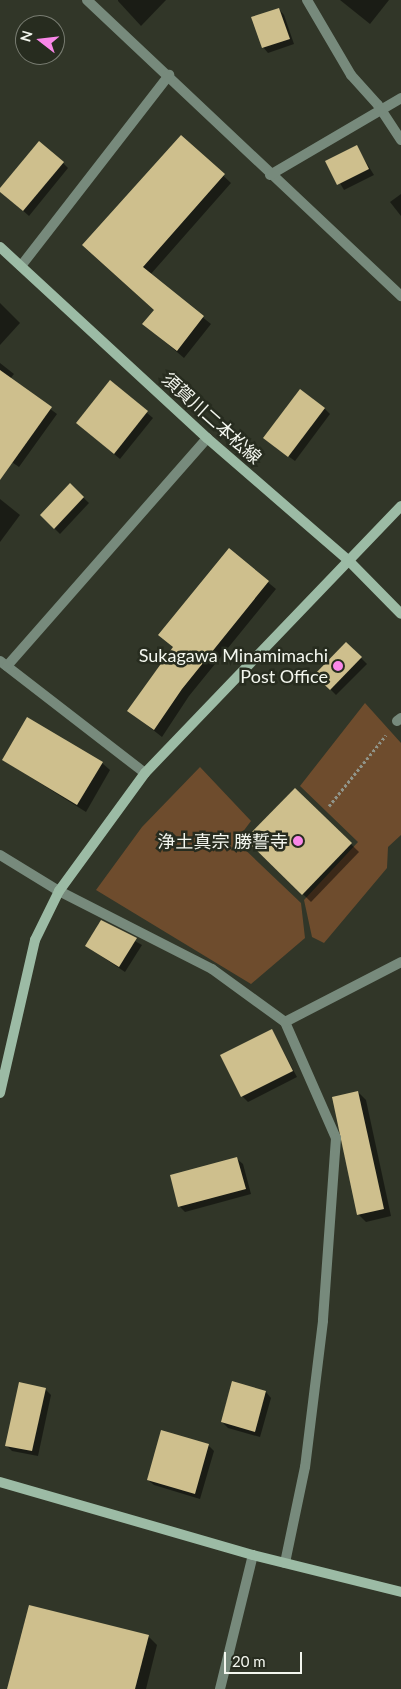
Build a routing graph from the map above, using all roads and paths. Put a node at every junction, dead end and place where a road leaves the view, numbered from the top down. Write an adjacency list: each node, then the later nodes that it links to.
1 (87, 0): 3 (street)
2 (306, 0): 5 (street)
3 (170, 75): 7 (street); 9 (street)
4 (401, 98): 5 (street)
5 (381, 109): 6 (street); 7 (street)
6 (401, 140)
7 (270, 175): 10 (street)
8 (0, 247): 9 (street, 須賀川二本松線)
9 (22, 266): 11 (street, 須賀川二本松線)
10 (401, 296)
11 (208, 438): 13 (street, 須賀川二本松線); 15 (street)
12 (401, 506): 13 (street)
13 (349, 562): 14 (street, 須賀川二本松線); 17 (street)
14 (401, 614)
15 (4, 664): 17 (street)
16 (399, 719): 18 (path)
17 (144, 773): 20 (street)
18 (329, 806)
19 (0, 855): 20 (street)
20 (59, 891): 22 (street); 23 (street)
21 (401, 962): 22 (street)
22 (285, 1022): 26 (street)
23 (0, 1092)
24 (0, 1482): 25 (street)
25 (253, 1555): 26 (street); 28 (street)
26 (285, 1563): 27 (street)
27 (401, 1592)
28 (220, 1689)

